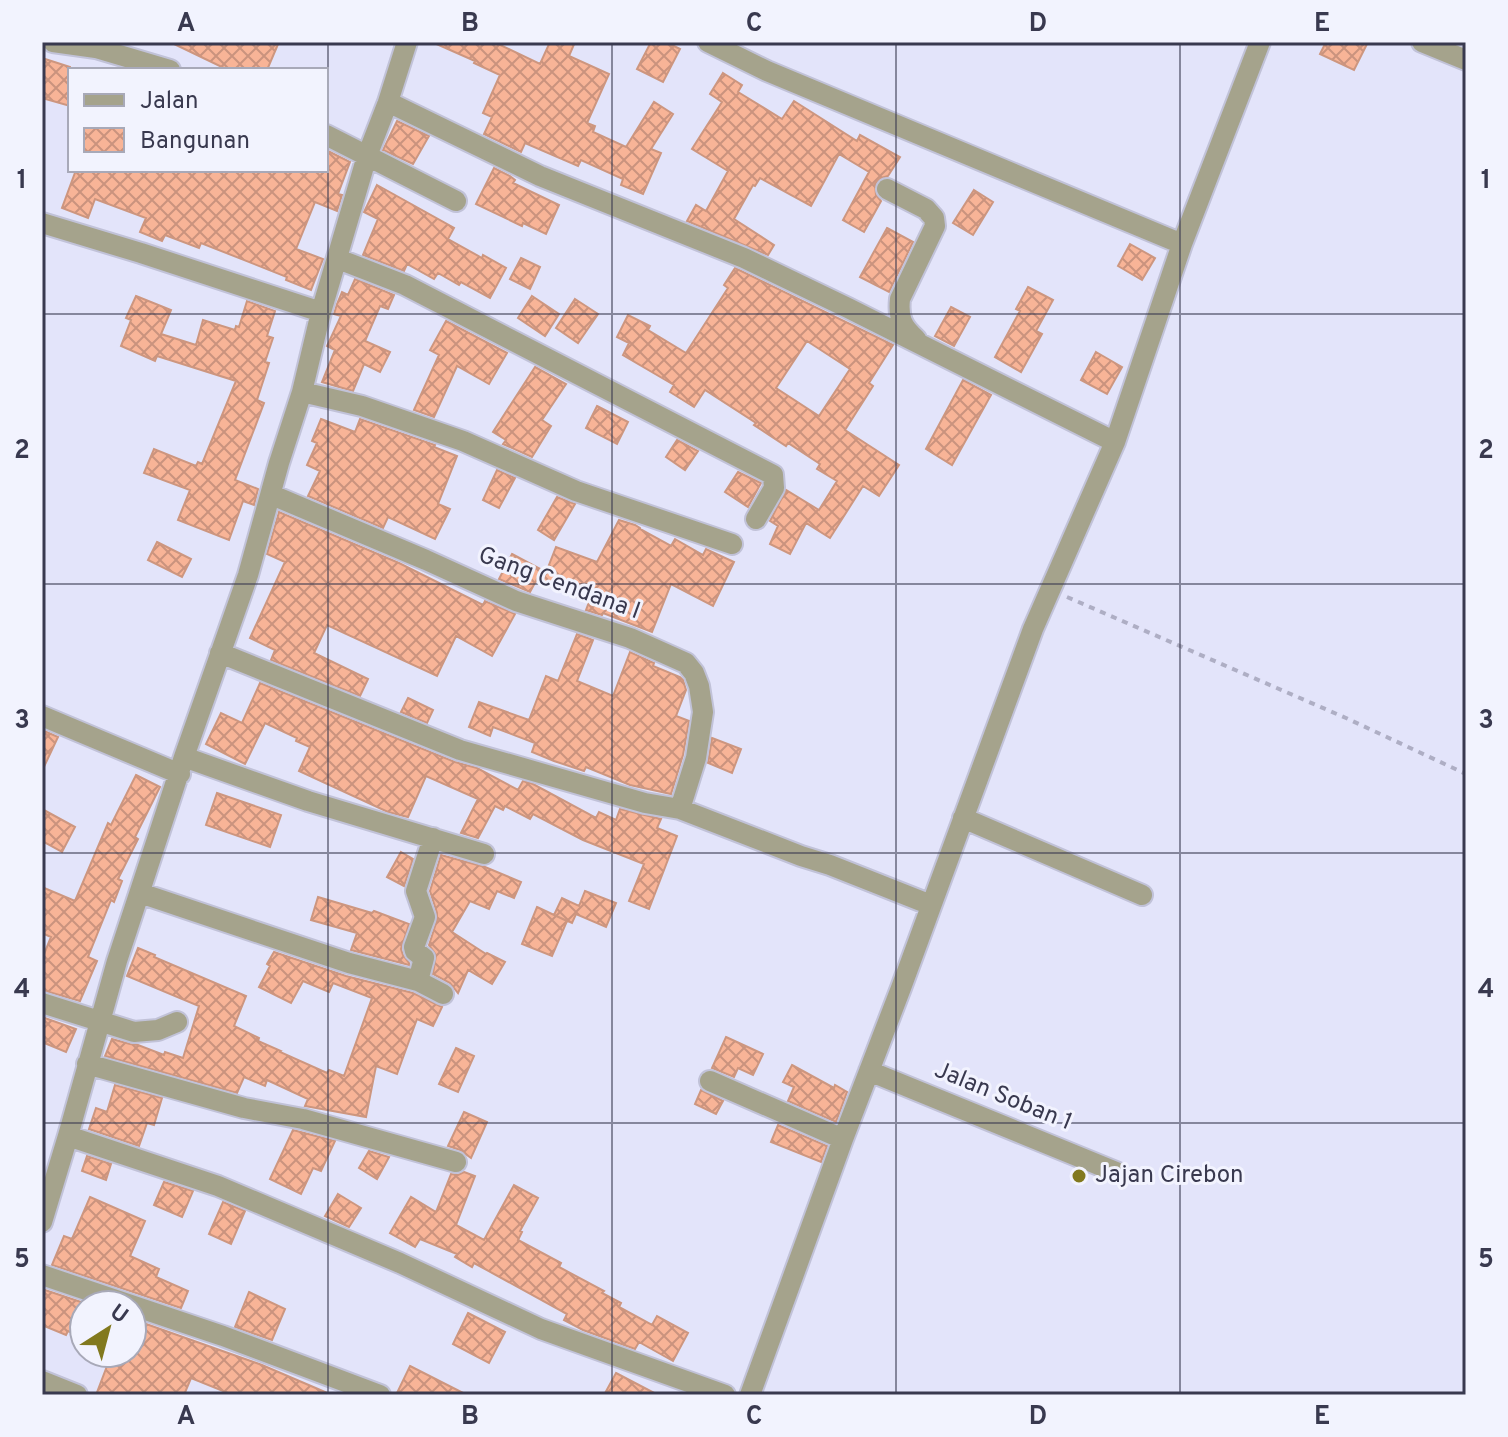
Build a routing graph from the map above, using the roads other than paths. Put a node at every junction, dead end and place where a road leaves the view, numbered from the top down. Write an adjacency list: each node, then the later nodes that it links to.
1 (53, 42): 7 (street)
2 (407, 42): 8 (street)
3 (708, 42): 14 (street)
4 (1422, 42): 6 (street)
5 (1257, 43): 14 (street)
6 (1466, 59)
7 (163, 68)
8 (388, 102): 10 (street); 17 (street)
9 (328, 136): 10 (street)
10 (367, 156): 12 (street); 15 (street)
11 (887, 189): 17 (street)
12 (456, 201)
13 (42, 223): 16 (street)
14 (1182, 244): 19 (street)
15 (338, 259): 16 (street); 21 (street)
16 (321, 312): 18 (street)
17 (923, 345): 19 (street)
18 (302, 392): 20 (street); 22 (street)
19 (1115, 442): 27 (street)
20 (272, 495): 23 (street); 26 (street, Gang Cendana I)
21 (756, 519)
22 (732, 544)
23 (220, 653): 25 (street); 26 (street)
24 (42, 716): 25 (street)
25 (182, 765): 28 (street); 30 (street)
26 (680, 809): 32 (street)
27 (963, 818): 31 (street); 32 (street)
28 (433, 838): 29 (street); 33 (street)
29 (484, 854)
30 (140, 893): 33 (street); 36 (street)
31 (1142, 895)
32 (931, 905): 39 (street)
33 (418, 981): 34 (street)
34 (443, 994)
35 (42, 1003): 36 (street)
36 (100, 1021): 37 (street); 38 (street)
37 (177, 1022)
38 (87, 1064): 41 (street); 43 (street)
39 (869, 1071): 42 (street); 44 (street, Jalan Soban 1)
40 (710, 1081): 42 (street)
41 (68, 1136): 45 (street); 50 (street)
42 (843, 1139): 51 (street)
43 (456, 1162)
44 (1116, 1172)
45 (42, 1222)
46 (42, 1275): 49 (street)
47 (42, 1381): 48 (street)
48 (77, 1395)
49 (380, 1395)
50 (725, 1395)
51 (750, 1395)

